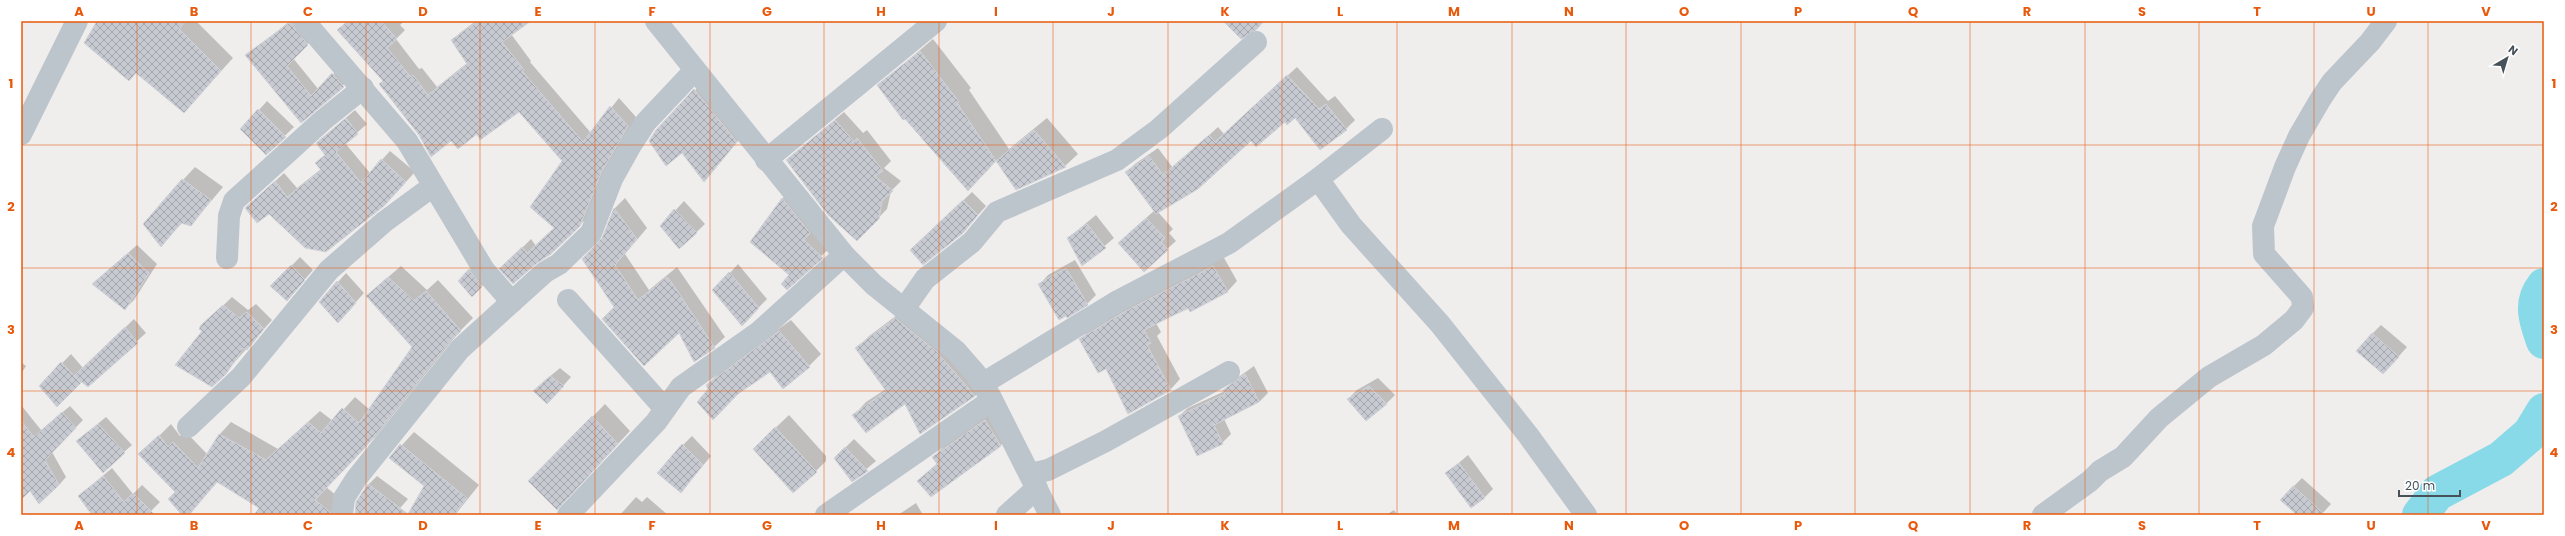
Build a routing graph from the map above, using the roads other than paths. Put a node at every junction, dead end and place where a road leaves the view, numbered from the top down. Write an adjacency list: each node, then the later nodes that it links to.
1 (77, 21): 10 (street)
2 (304, 21): 8 (street)
3 (656, 21): 7 (street)
4 (936, 21): 11 (street)
5 (2386, 21): 30 (street)
6 (1256, 42): 18 (street)
7 (694, 72): 11 (street); 17 (street)
8 (363, 88): 13 (street); 15 (street)
9 (1382, 129): 12 (street)
10 (21, 134)
11 (766, 160): 14 (street)
12 (1318, 179): 20 (street); 29 (street)
13 (433, 186): 17 (street); 22 (street)
14 (844, 255): 18 (street); 21 (street)
15 (227, 258)
16 (568, 300): 21 (street)
17 (512, 302): 24 (street)
18 (904, 309): 20 (street)
19 (1229, 372): 23 (street)
20 (987, 392): 23 (street); 26 (street)
21 (665, 409): 25 (street)
22 (188, 427)
23 (1034, 481): 27 (street); 28 (street)
24 (342, 515)
25 (568, 515)
26 (826, 515)
27 (1007, 515)
28 (1050, 515)
29 (1586, 515)
30 (2043, 515)

